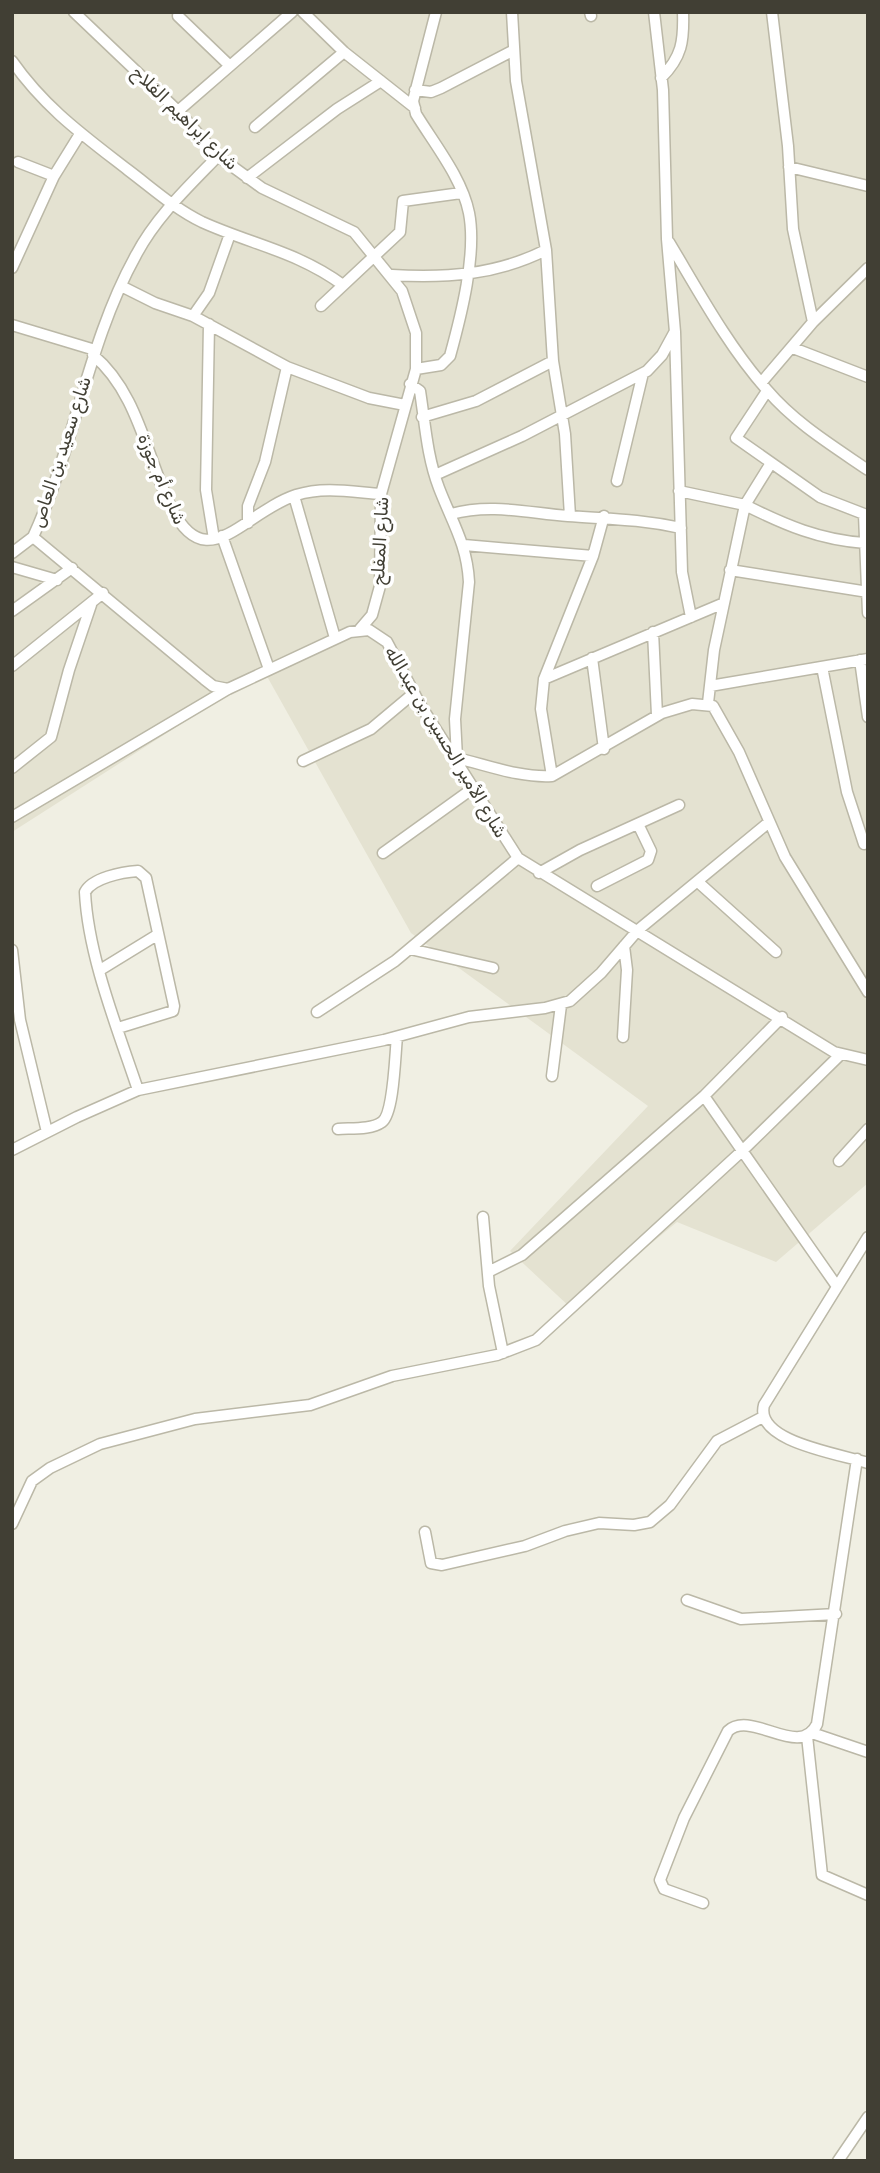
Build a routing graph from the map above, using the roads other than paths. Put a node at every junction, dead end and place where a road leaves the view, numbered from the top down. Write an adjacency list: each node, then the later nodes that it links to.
1 (74, 12): 11 (street, شارع إبراهيم الفلاح)
2 (91, 12): 11 (street)
3 (292, 12): 15 (street)
4 (303, 12): 13 (street)
5 (436, 12): 18 (street)
6 (512, 12): 12 (street)
7 (654, 12): 16 (street)
8 (683, 12): 16 (street)
9 (772, 12): 25 (street)
10 (178, 16): 15 (street)
11 (84, 22): 20 (street, شارع إبراهيم الفلاح)
12 (514, 50): 18 (street); 33 (street)
13 (344, 51): 17 (street); 21 (street)
14 (12, 61): 22 (street)
15 (229, 65): 20 (street)
16 (662, 78): 32 (street)
17 (381, 81): 19 (street); 27 (street)
18 (415, 89): 19 (street)
19 (415, 108): 29 (street)
20 (178, 111): 23 (street, شارع إبراهيم الفلاح)
21 (255, 127)
22 (80, 134): 26 (street); 30 (street)
23 (218, 156): 27 (street, شارع إبراهيم الفلاح); 30 (street, شارع سعيد بن العاص)
24 (18, 162): 26 (street)
25 (789, 167): 28 (street); 43 (street)
26 (54, 176): 35 (street)
27 (247, 178): 34 (street, شارع إبراهيم الفلاح)
28 (868, 186)
29 (461, 193): 34 (street); 38 (street)
30 (171, 204): 31 (street); 40 (street, شارع سعيد بن العاص)
31 (230, 234): 39 (street); 42 (street)
32 (667, 239): 46 (street); 55 (street)
33 (546, 250): 38 (street); 49 (street)
34 (377, 256): 37 (street, شارع إبراهيم الفلاح); 39 (street)
35 (12, 268)
36 (868, 268): 43 (street)
37 (392, 275): 38 (street); 51 (street, شارع إبراهيم الفلاح)
38 (467, 276): 51 (street)
39 (343, 285): 41 (street)
40 (121, 286): 42 (street); 48 (street, شارع سعيد بن العاص)
41 (321, 306)
42 (193, 316): 44 (street)
43 (813, 322): 47 (street)
44 (209, 324): 50 (street); 73 (street)
45 (12, 326): 48 (street)
46 (675, 332): 52 (street); 63 (street)
47 (793, 348): 53 (street); 55 (street)
48 (94, 352): 72 (street, شارع سعيد بن العاص); 73 (street, شارع أم جوزة)
49 (553, 361): 57 (street); 58 (street)
50 (287, 368): 56 (street); 70 (street)
51 (416, 369): 54 (street, شارع المفلح)
52 (642, 373): 57 (street); 62 (street)
53 (868, 377)
54 (410, 384): 56 (street, شارع المفلح); 58 (street)
55 (764, 387): 59 (street); 60 (street)
56 (405, 405): 64 (street, شارع المفلح)
57 (562, 416): 61 (street); 68 (street)
58 (422, 417): 61 (street)
59 (771, 463): 66 (street); 74 (street)
60 (868, 470)
61 (435, 475): 67 (street)
62 (617, 481)
63 (680, 491): 66 (street); 71 (street)
64 (381, 494): 65 (street); 89 (street, شارع المفلح)
65 (294, 496): 70 (street); 91 (street)
66 (745, 505): 74 (street); 80 (street)
67 (451, 514): 68 (street); 75 (street)
68 (570, 516): 69 (street)
69 (604, 516): 71 (street); 77 (street)
70 (248, 523): 73 (street)
71 (681, 528): 88 (street)
72 (33, 537): 76 (street); 79 (street, شارع سعيد بن العاص)
73 (218, 537): 96 (street)
74 (865, 543): 82 (street)
75 (464, 545): 77 (street); 105 (street)
76 (12, 553)
77 (593, 556): 97 (street)
78 (12, 566): 81 (street)
79 (72, 568): 81 (street); 83 (street, شارع سعيد بن العاص)
80 (730, 570): 82 (street); 84 (street)
81 (57, 580): 86 (street)
82 (867, 592): 87 (street)
83 (103, 593): 85 (street); 99 (street, شارع سعيد بن العاص)
84 (723, 603): 88 (street); 98 (street)
85 (91, 605): 94 (street); 107 (street)
86 (12, 611)
87 (868, 613)
88 (691, 617): 90 (street)
89 (360, 628): 91 (street); 100 (street, شارع الأمير الحسين بن عبدالله)
90 (653, 632): 92 (street); 102 (street)
91 (335, 638): 96 (street)
92 (592, 659): 97 (street); 104 (street)
93 (864, 660): 95 (street); 103 (street)
94 (12, 666)
95 (822, 667): 98 (street); 114 (street)
96 (269, 669): 99 (street)
97 (544, 679): 108 (street)
98 (710, 686): 101 (street)
99 (228, 690): 111 (street)
100 (414, 693): 105 (street, شارع الأمير الحسين بن عبدالله); 106 (street)
101 (708, 703): 102 (street); 112 (street)
102 (657, 715): 104 (street)
103 (868, 717)
104 (604, 749): 108 (street)
105 (455, 757): 108 (street); 109 (street, شارع الأمير الحسين بن عبدالله)
106 (303, 761)
107 (12, 768)
108 (552, 776)
109 (472, 789): 115 (street); 116 (street, شارع الأمير الحسين بن عبدالله)
110 (679, 805): 113 (street)
111 (12, 817)
112 (768, 823): 118 (street); 128 (street)
113 (638, 824): 117 (street); 119 (street)
114 (864, 844)
115 (383, 853)
116 (518, 858): 117 (street, شارع الأمير الحسين بن عبدالله); 123 (street)
117 (539, 873): 120 (street, شارع الأمير الحسين بن عبدالله)
118 (698, 882): 120 (street); 125 (street)
119 (597, 886)
120 (638, 930): 122 (street); 131 (street, شارع الأمير الحسين بن عبدالله)
121 (158, 935): 127 (street); 127 (street); 132 (street)
122 (624, 946): 129 (street); 134 (street)
123 (410, 948): 126 (street); 130 (street)
124 (12, 950): 142 (street)
125 (776, 952)
126 (493, 968)
127 (100, 970): 132 (street)
128 (868, 992)
129 (561, 1004): 133 (street); 137 (street)
130 (317, 1012)
131 (782, 1017): 135 (street, شارع الأمير الحسين بن عبدالله); 139 (street)
132 (118, 1028): 138 (street)
133 (397, 1037): 138 (street); 140 (street)
134 (623, 1037)
135 (840, 1055): 136 (street, شارع الأمير الحسين بن عبدالله); 144 (street)
136 (868, 1060)
137 (552, 1076)
138 (138, 1090): 142 (street)
139 (704, 1096): 144 (street); 148 (street)
140 (338, 1129)
141 (868, 1129): 145 (street)
142 (47, 1132): 143 (street)
143 (12, 1150)
144 (743, 1151): 149 (street); 150 (street)
145 (838, 1161)
146 (483, 1217): 148 (street)
147 (868, 1237): 149 (street)
148 (488, 1272): 150 (street)
149 (836, 1285): 151 (street)
150 (503, 1353): 154 (street)
151 (763, 1417): 152 (street); 155 (street)
152 (857, 1459): 153 (street); 157 (street)
153 (868, 1463)
154 (12, 1524)
155 (425, 1532)
156 (687, 1600): 157 (street)
157 (836, 1614): 158 (street)
158 (810, 1734): 159 (street); 160 (street); 161 (street)
159 (868, 1752)
160 (868, 1895)
161 (703, 1903)
162 (868, 2118): 163 (street)
163 (838, 2161)

